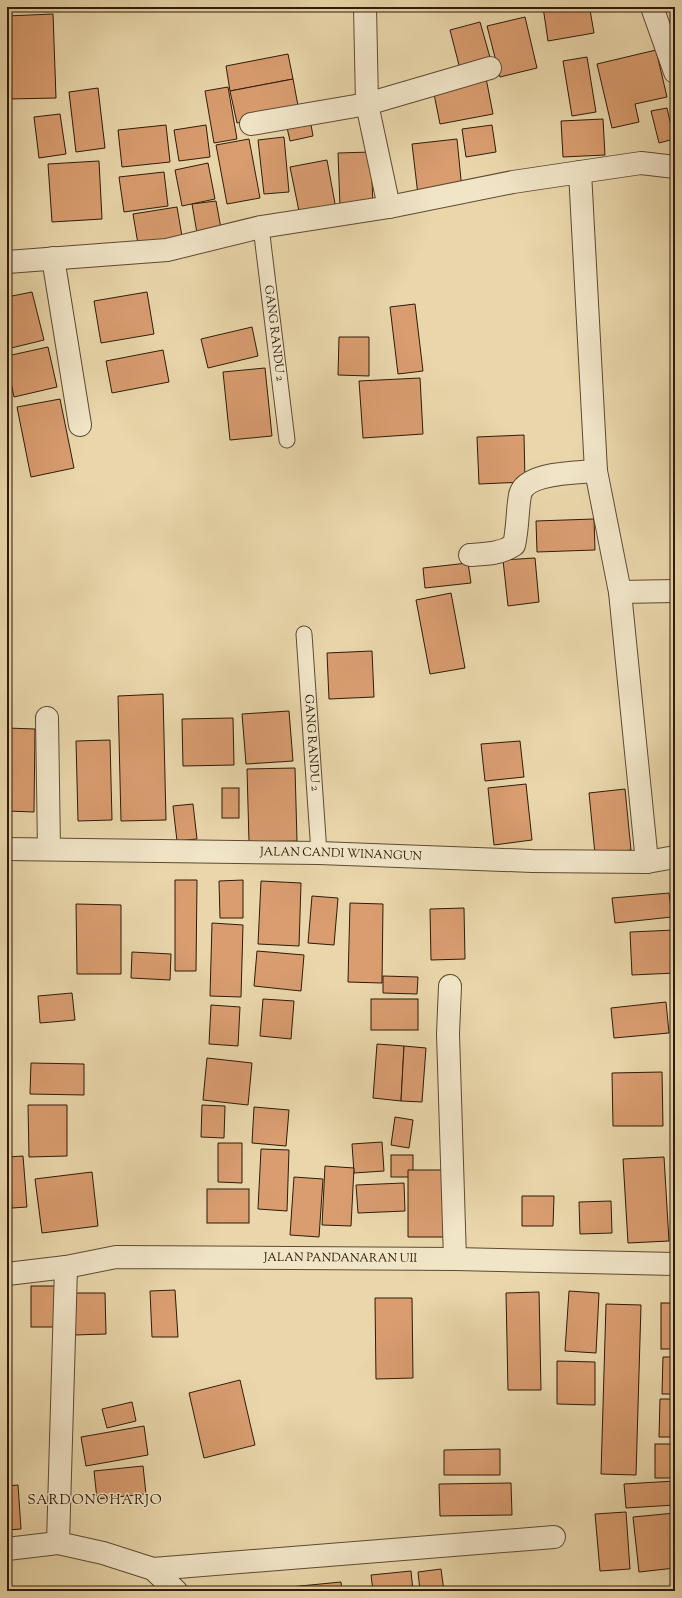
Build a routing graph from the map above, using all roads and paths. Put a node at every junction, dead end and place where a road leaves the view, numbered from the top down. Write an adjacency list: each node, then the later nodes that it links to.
1 (365, 7): 5 (street)
2 (652, 7): 4 (street)
3 (490, 68): 5 (street)
4 (675, 72)
5 (367, 104): 6 (street); 9 (street)
6 (251, 124)
7 (675, 167): 8 (street)
8 (580, 172): 9 (street); 15 (street)
9 (388, 207): 10 (street)
10 (261, 227): 11 (street); 14 (lane, GANG RANDU 2)
11 (53, 258): 12 (street); 13 (street)
12 (7, 262)
13 (80, 425)
14 (288, 440)
15 (596, 471): 16 (street); 18 (street)
16 (470, 555)
17 (675, 591): 18 (street)
18 (620, 592): 25 (street)
19 (304, 634): 23 (lane, GANG RANDU 2)
20 (47, 718): 21 (street)
21 (49, 848): 22 (street, JALAN CANDI WINANGUN); 23 (street, JALAN CANDI WINANGUN)
22 (7, 849)
23 (319, 852): 25 (street, JALAN CANDI WINANGUN)
24 (675, 857): 25 (street, JALAN CANDI WINANGUN)
25 (647, 862)
26 (450, 986): 27 (street)
27 (455, 1259): 28 (street, JALAN PANDANARAN UII); 29 (street, JALAN PANDANARAN UII)
28 (675, 1264)
29 (66, 1267): 30 (street, JALAN PANDANARAN UII); 32 (street)
30 (7, 1274)
31 (554, 1537): 34 (street)
32 (58, 1543): 33 (street); 34 (street)
33 (7, 1549)
34 (152, 1569): 35 (street)
35 (176, 1591)

